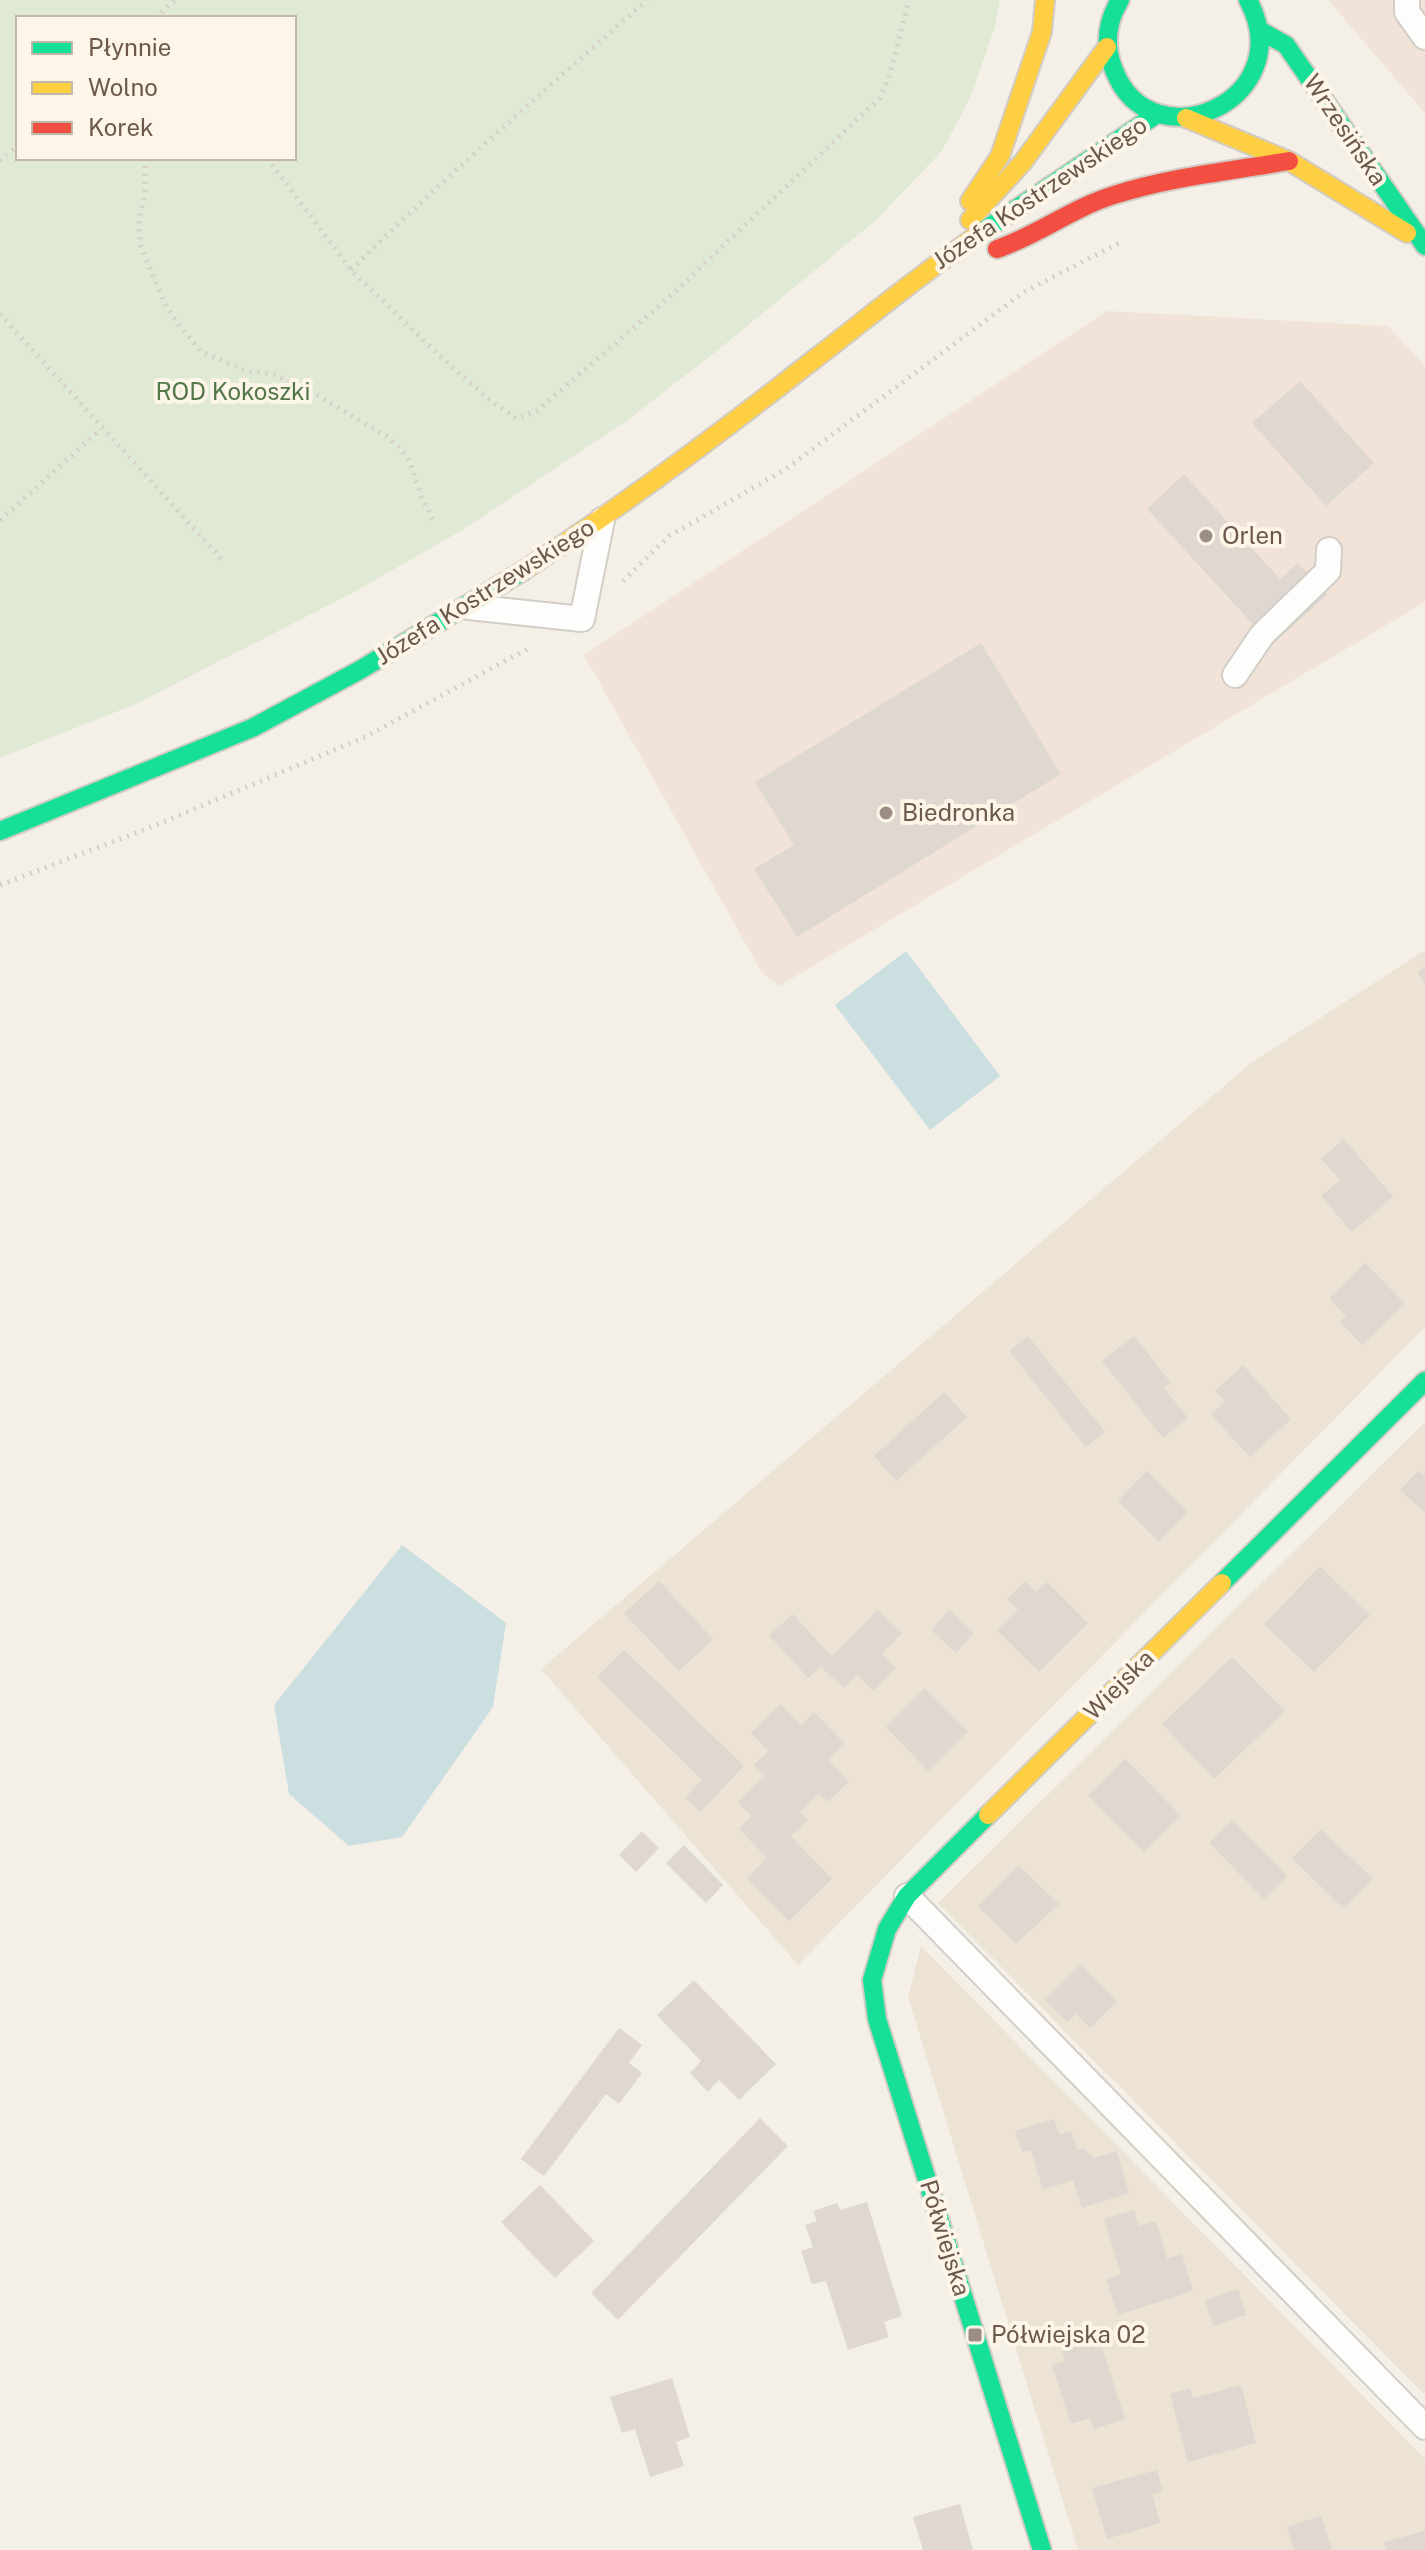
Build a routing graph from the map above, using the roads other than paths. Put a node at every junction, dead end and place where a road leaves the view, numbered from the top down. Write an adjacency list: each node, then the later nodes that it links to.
1 (1045, 0): 12 (main road)
2 (1120, 0): 7 (main road)
3 (1248, 0): 5 (main road)
4 (1413, 5): 6 (lane)
5 (1261, 31): 9 (main road); 11 (main road, Wrzesińska)
6 (1425, 37)
7 (1107, 47): 8 (main road); 12 (main road, Józefa Kostrzewskiego)
8 (1157, 114): 9 (main road); 12 (main road, Józefa Kostrzewskiego)
9 (1186, 118): 10 (main road, Wrzesińska)
10 (1289, 161): 11 (main road, Wrzesińska); 12 (main road)
11 (1422, 243)
12 (923, 272): 13 (main road, Józefa Kostrzewskiego)
13 (602, 519): 15 (main road, Józefa Kostrzewskiego); 15 (lane)
14 (1329, 550): 16 (lane)
15 (467, 607): 17 (main road, Józefa Kostrzewskiego)
16 (1235, 675)
17 (0, 831)
18 (1425, 1381): 19 (main road, Wiejska)
19 (907, 1896): 20 (main road, Wiejska); 21 (lane)
20 (877, 2019): 22 (main road, Półwiejska)
21 (1425, 2427)
22 (1042, 2550)

